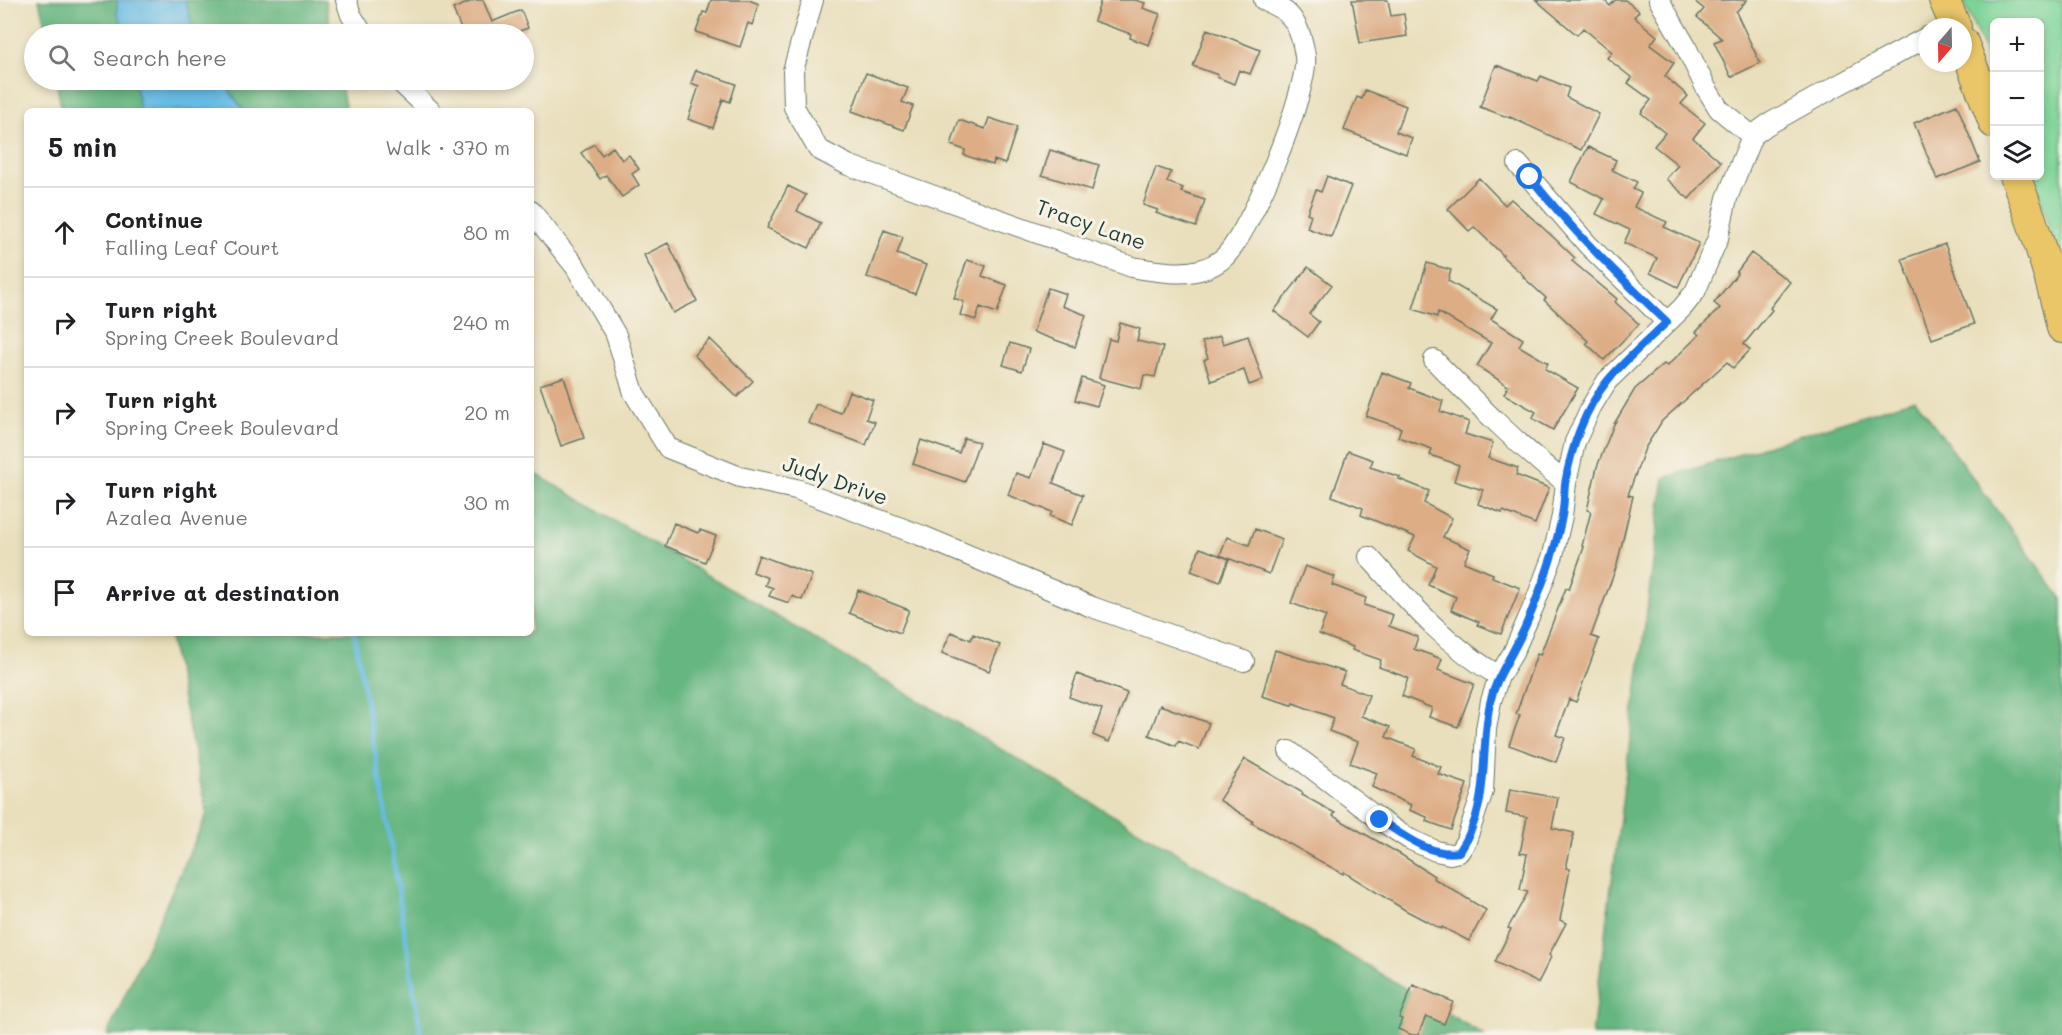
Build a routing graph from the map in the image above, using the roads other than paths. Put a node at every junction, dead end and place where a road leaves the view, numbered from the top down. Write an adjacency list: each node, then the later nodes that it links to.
1 (346, 0): 5 (street)
2 (813, 0): 3 (street, Tracy Lane)
3 (1264, 0)
4 (1659, 0): 11 (street)
5 (357, 24)
6 (1918, 42): 11 (street)
7 (1972, 69): 10 (main road)
8 (409, 90): 9 (street)
9 (428, 108)
10 (1990, 111)
11 (1752, 136): 15 (street)
12 (1518, 164): 15 (street)
13 (2017, 180): 16 (main road)
14 (534, 215): 20 (street, Judy Drive)
15 (1667, 322): 18 (street)
16 (2062, 328)
17 (1434, 360): 18 (street)
18 (1566, 483): 21 (street)
19 (1370, 557): 21 (street)
20 (1244, 661)
21 (1499, 676): 22 (street)
22 (1289, 751)

